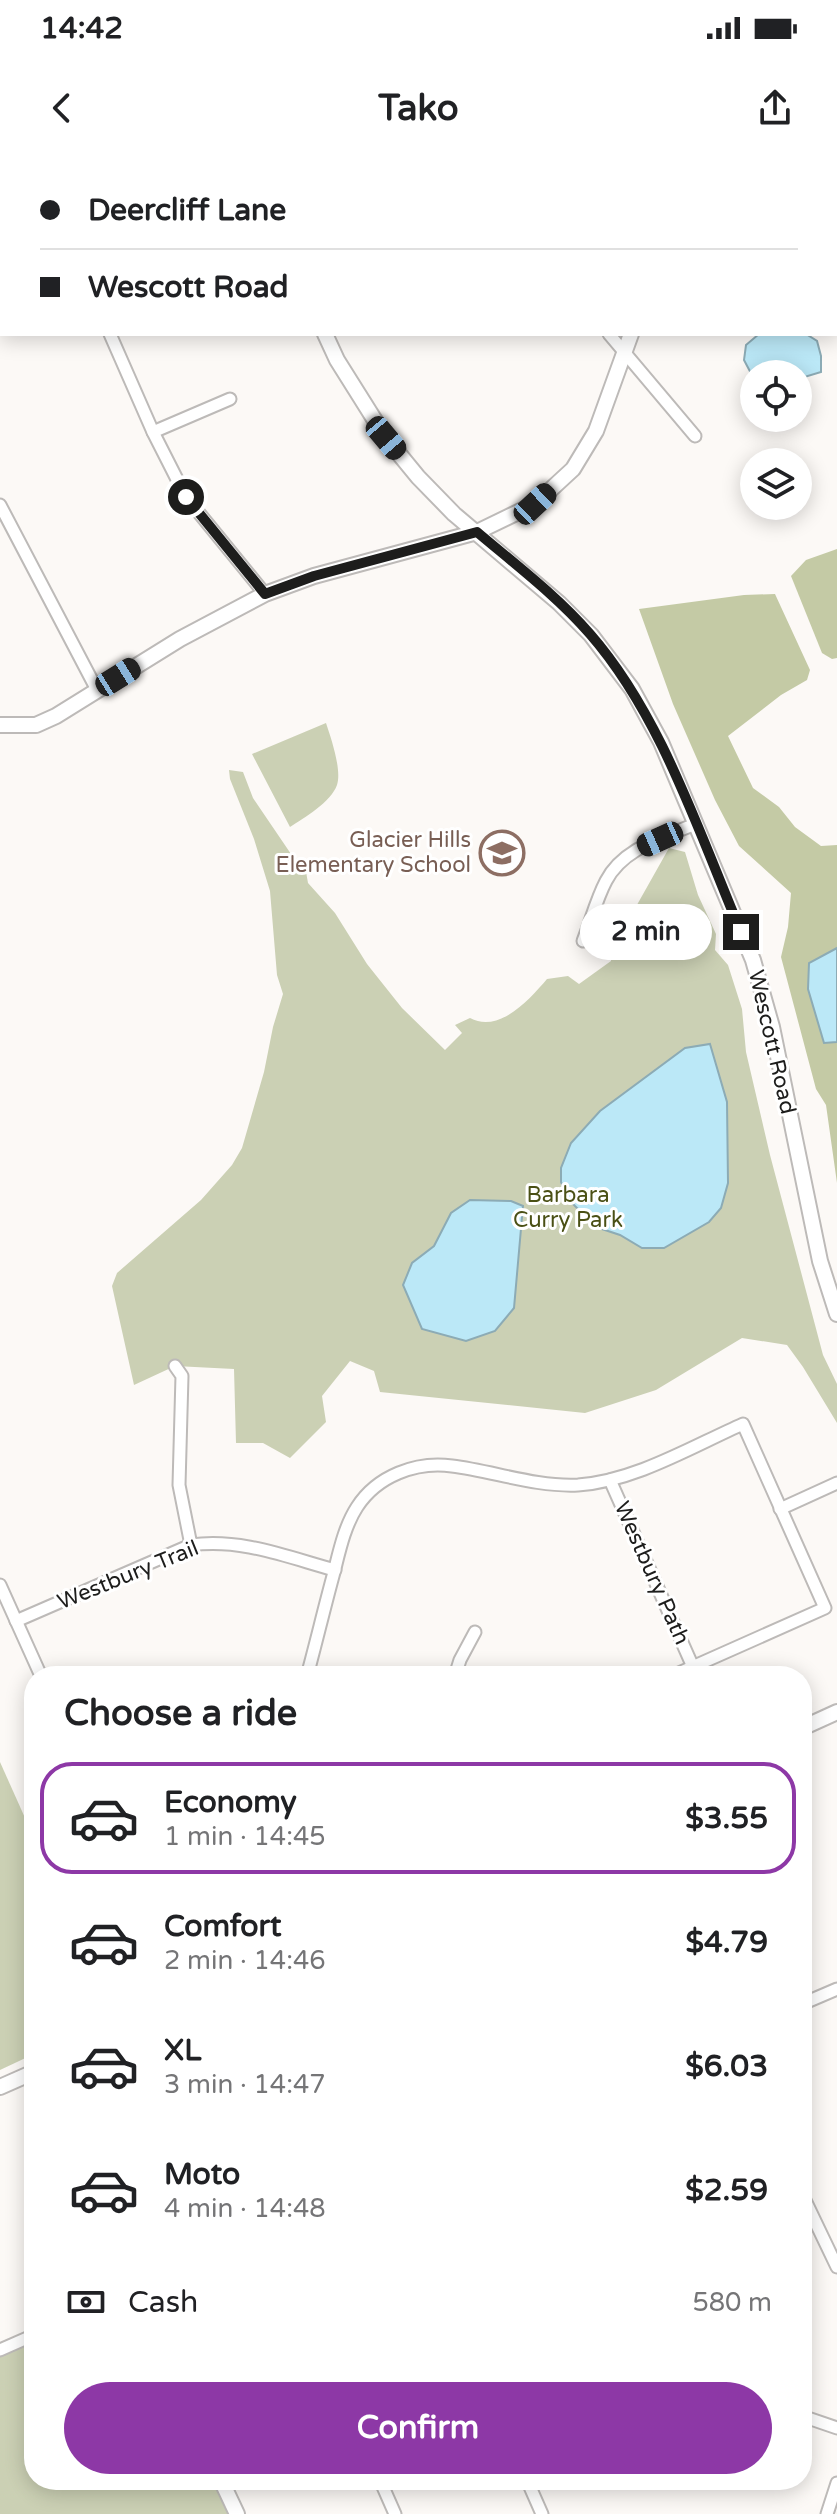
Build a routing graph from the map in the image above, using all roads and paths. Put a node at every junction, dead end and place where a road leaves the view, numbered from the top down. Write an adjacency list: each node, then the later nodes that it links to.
1 (111, 336): 7 (street)
2 (326, 336): 10 (street, Wescott Road)
3 (611, 336): 5 (street)
4 (630, 336): 5 (street)
5 (624, 352): 8 (street); 10 (street)
6 (230, 399): 7 (street)
7 (153, 432): 11 (street)
8 (695, 436)
9 (0, 505): 12 (street)
10 (477, 532): 11 (street); 14 (street, Wescott Road)
11 (265, 594): 12 (street)
12 (97, 690): 13 (street)
13 (0, 725)
14 (695, 824): 15 (street); 16 (street, Wescott Road)
15 (583, 941)
16 (837, 1314)
17 (175, 1366): 21 (street)
18 (610, 1480): 20 (street); 22 (street); 29 (street, Westbury Path)
19 (837, 1483): 20 (street)
20 (780, 1509): 30 (street)
21 (191, 1545): 22 (street, Westbury Trail); 24 (street, Westbury Trail)
22 (335, 1570): 27 (street)
23 (0, 1585): 24 (street)
24 (16, 1621): 26 (street)
25 (475, 1632): 28 (street)
26 (36, 1666)
27 (310, 1666)
28 (458, 1666)
29 (693, 1666)
30 (695, 1666)
31 (837, 1712): 32 (street)
32 (812, 1723)
33 (837, 1989): 34 (street)
34 (812, 2000)
35 (24, 2076): 36 (street)
36 (0, 2087)
37 (812, 2215): 38 (street)
38 (837, 2267)
39 (24, 2339): 40 (street)
40 (0, 2350)
41 (812, 2419): 42 (street)
42 (837, 2428)
43 (837, 2483): 50 (street)
44 (226, 2490): 47 (street)
45 (384, 2490): 48 (street)
46 (531, 2490): 49 (street)
47 (237, 2514)
48 (395, 2514)
49 (542, 2514)
50 (827, 2514)

